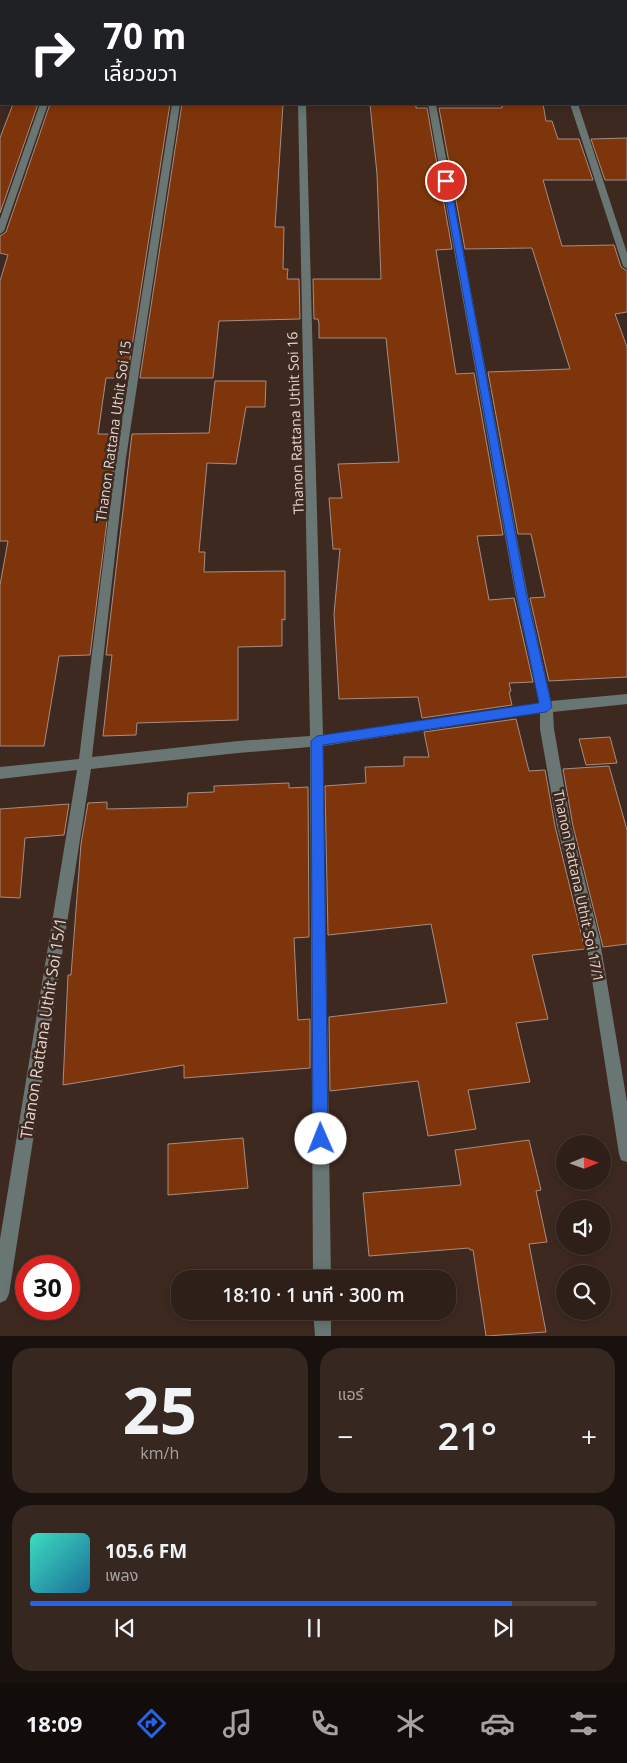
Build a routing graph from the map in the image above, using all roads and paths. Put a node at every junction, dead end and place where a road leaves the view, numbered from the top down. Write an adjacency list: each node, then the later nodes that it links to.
1 (44, 105): 6 (street)
2 (176, 105): 11 (street, Thanon Rattana Uthit Soi 15)
3 (302, 105): 10 (street, Thanon Rattana Uthit Soi 16)
4 (432, 105): 9 (street, Thanon Rattana Uthit Soi 17/1)
5 (574, 105): 7 (street)
6 (0, 231)
7 (627, 266)
8 (627, 699): 9 (street)
9 (546, 707): 10 (street); 13 (street, Thanon Rattana Uthit Soi 17/1)
10 (317, 741): 11 (street); 14 (street, Thanon Rattana Uthit Soi 16)
11 (85, 763): 12 (street); 15 (street, Thanon Rattana Uthit Soi 15/1)
12 (0, 773)
13 (627, 1154)
14 (322, 1270)
15 (0, 1294)
16 (322, 1320): 17 (street)
17 (323, 1332)

